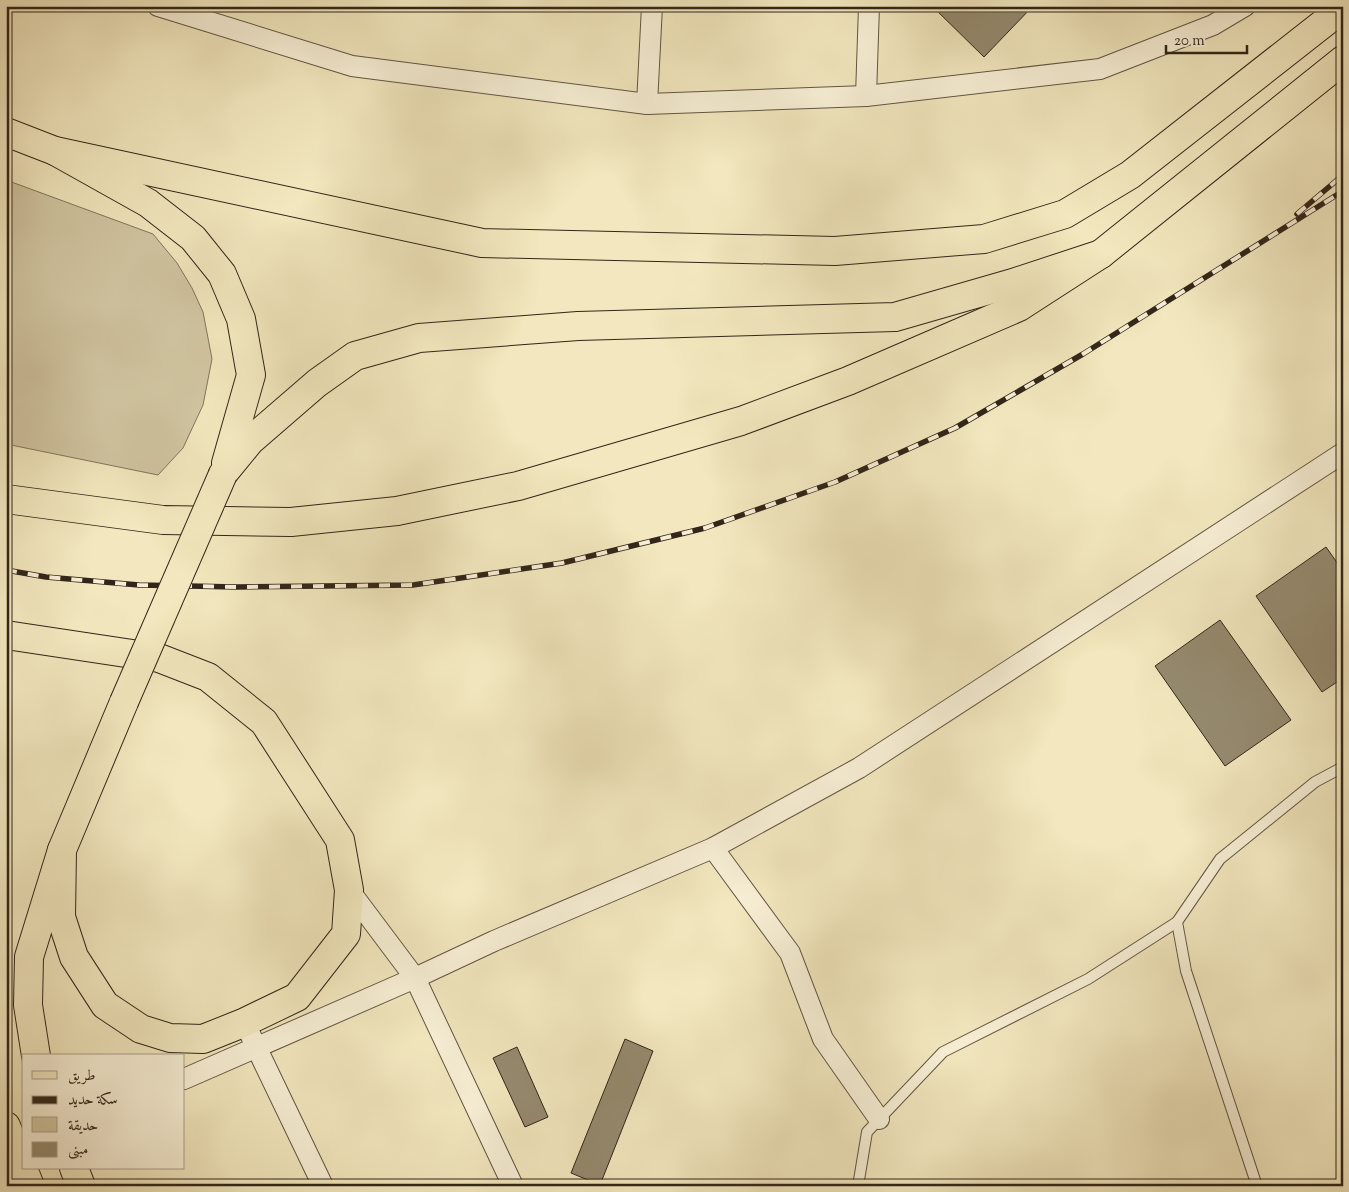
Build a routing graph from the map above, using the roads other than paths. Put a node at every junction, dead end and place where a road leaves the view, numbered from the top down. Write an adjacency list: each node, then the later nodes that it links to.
1 (158, 6): 8 (street)
2 (652, 6): 8 (street)
3 (869, 6): 7 (street)
4 (1245, 6): 7 (street)
5 (1343, 8): 10 (main road)
6 (1343, 60): 11 (main road)
7 (866, 96): 8 (street)
8 (648, 104)
9 (6, 132): 10 (main road)
10 (55, 151): 13 (main road)
11 (1101, 254): 13 (main road); 14 (main road)
12 (1343, 453): 17 (street)
13 (223, 474): 18 (main road, bridge)
14 (6, 499)
15 (6, 635): 19 (main road)
16 (1343, 767): 20 (lane)
17 (713, 848): 21 (street); 25 (street)
18 (62, 850): 22 (main road); 23 (main road)
19 (349, 890): 21 (street); 22 (main road)
20 (1176, 922): 25 (lane); 35 (lane)
21 (416, 978): 22 (street); 33 (street)
22 (250, 1035): 24 (street); 32 (street)
23 (36, 1054)
24 (185, 1078)
25 (879, 1119): 34 (lane)
26 (6, 1126): 27 (main road)
27 (22, 1166)
28 (24, 1170): 30 (main road)
29 (75, 1170): 31 (main road)
30 (30, 1186)
31 (81, 1186)
32 (323, 1186)
33 (513, 1186)
34 (858, 1186)
35 (1257, 1186)

